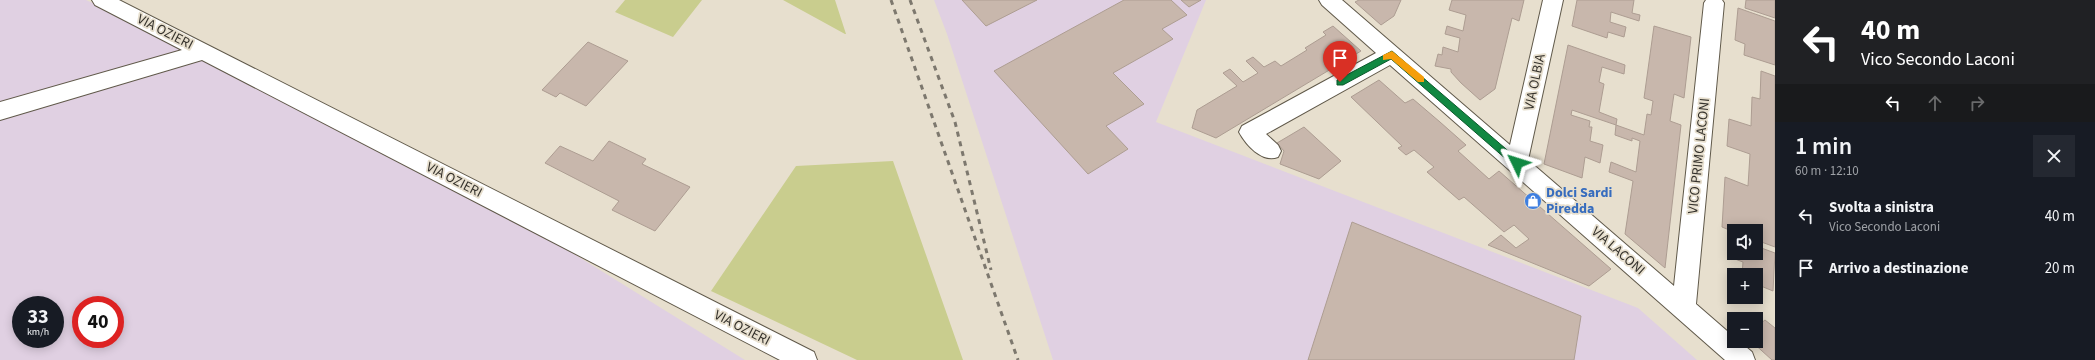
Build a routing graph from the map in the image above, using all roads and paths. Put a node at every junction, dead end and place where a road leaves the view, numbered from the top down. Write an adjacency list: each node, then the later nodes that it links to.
1 (102, 0): 5 (street, VIA OZIERI)
2 (1329, 0): 6 (street, VIA LACONI)
3 (1553, 0): 9 (street, VIA OLBIA)
4 (1714, 3): 10 (street, VICO PRIMO LACONI)
5 (204, 52): 7 (street); 11 (street, VIA OZIERI)
6 (1392, 54): 8 (street); 9 (street, VIA LACONI)
7 (0, 112)
8 (1270, 151)
9 (1517, 163): 10 (street, VIA LACONI)
10 (1684, 308): 12 (street, VIA LACONI)
11 (805, 360)
12 (1743, 360)

